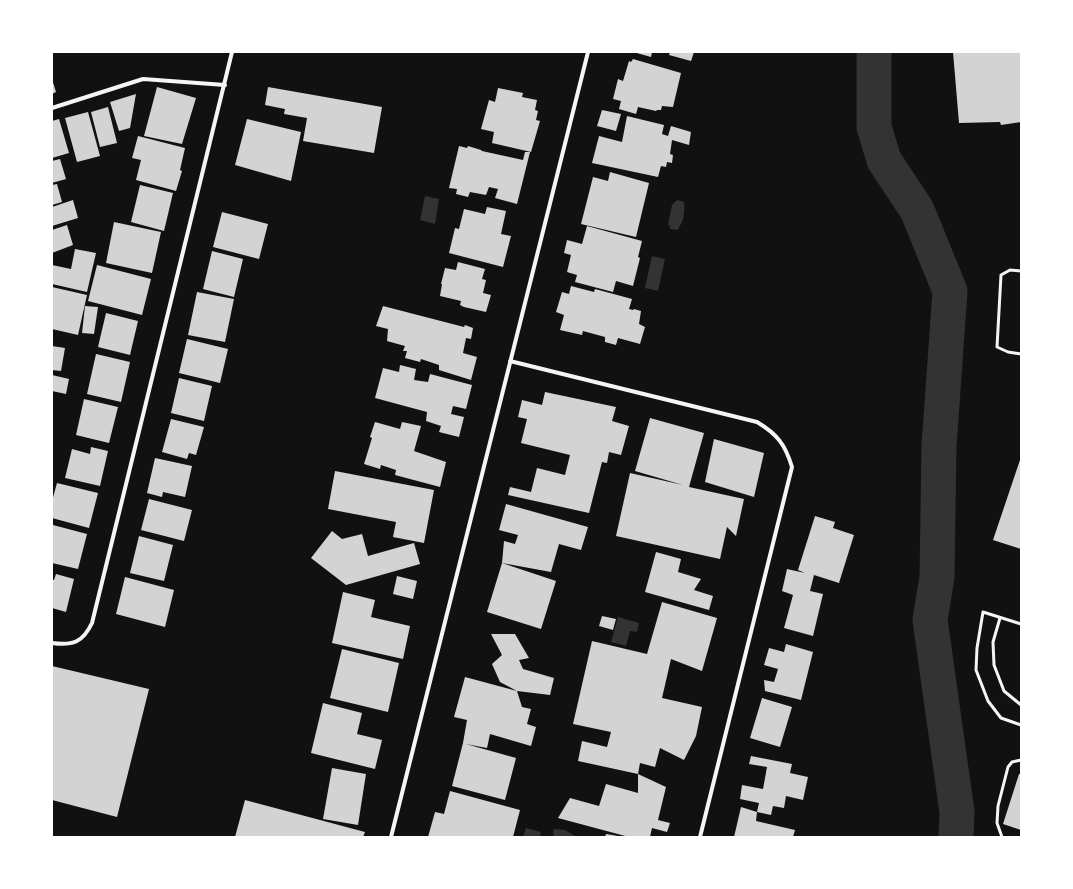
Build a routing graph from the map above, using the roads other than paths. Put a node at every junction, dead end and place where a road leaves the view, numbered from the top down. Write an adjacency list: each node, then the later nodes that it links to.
1 (232, 52): 3 (street)
2 (588, 52): 7 (street)
3 (225, 85): 4 (street); 10 (street)
4 (52, 108)
5 (1021, 271): 6 (lane)
6 (1021, 354)
7 (510, 361): 14 (street); 15 (street)
8 (1000, 618): 9 (lane); 11 (lane); 12 (lane)
9 (1021, 624)
10 (52, 643)
11 (1021, 705)
12 (1021, 725)
13 (1021, 760): 16 (lane)
14 (391, 837)
15 (700, 837)
16 (1002, 837)

